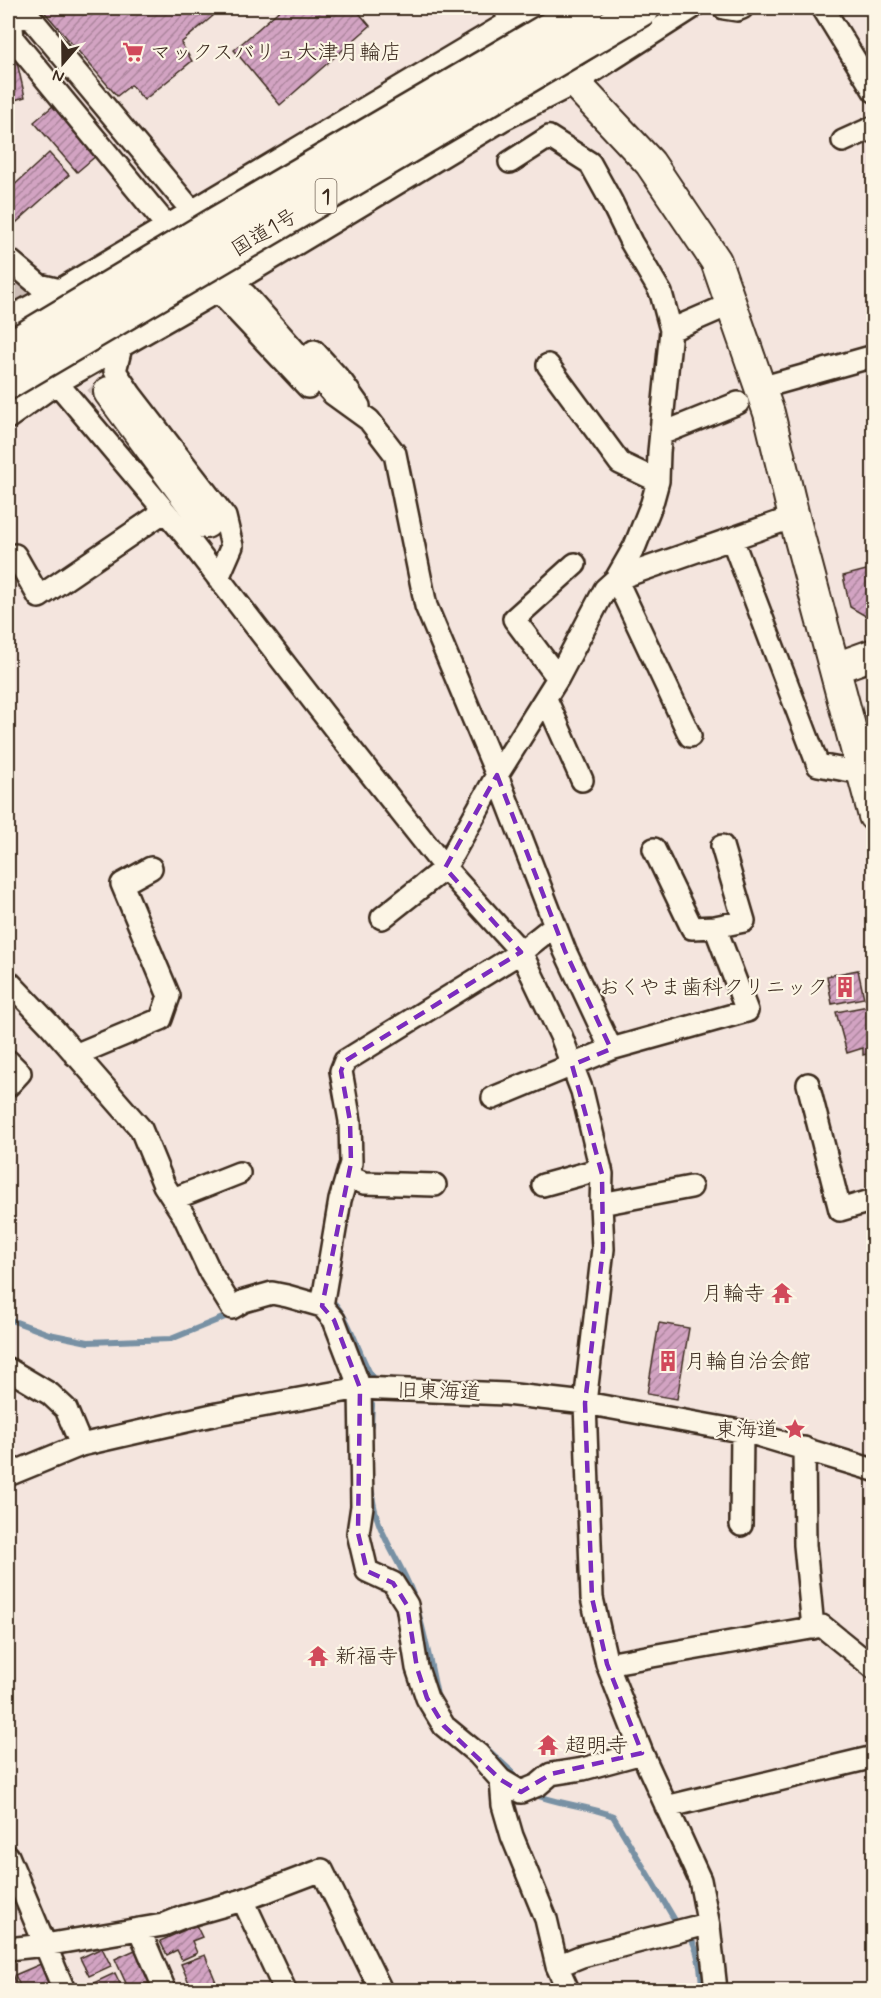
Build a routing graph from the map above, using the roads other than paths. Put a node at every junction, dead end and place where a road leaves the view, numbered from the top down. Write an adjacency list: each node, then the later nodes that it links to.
1 (586, 8): 23 (highway, 国道1号 / 1, bridge)
2 (643, 8): 26 (highway, 国道1号 / 1, bridge)
3 (692, 8): 9 (street)
4 (724, 8): 5 (street)
5 (742, 8)
6 (823, 8): 10 (street)
7 (520, 11): 9 (street); 14 (street)
8 (9, 14): 14 (street); 14 (street)
9 (576, 83): 16 (street); 19 (street)
10 (873, 91)
11 (873, 127): 12 (street)
12 (843, 141)
13 (510, 162): 21 (street)
14 (177, 215): 17 (street)
15 (8, 259): 17 (street)
16 (245, 284): 18 (street); 31 (street)
17 (60, 290): 20 (street)
18 (218, 291): 22 (street); 31 (street)
19 (731, 304): 21 (street); 29 (street)
20 (8, 319)
21 (671, 330): 32 (street)
22 (121, 346): 27 (street); 40 (street)
23 (8, 349)
24 (873, 356): 29 (street)
25 (548, 365): 33 (street)
26 (8, 382)
27 (57, 383): 30 (street); 34 (street)
28 (109, 393): 36 (street)
29 (749, 395): 32 (street); 35 (street)
30 (8, 418)
31 (369, 420): 48 (street)
32 (661, 434): 33 (street)
33 (658, 481): 41 (street)
34 (165, 511): 38 (street); 40 (street)
35 (794, 517): 37 (street); 43 (street)
36 (206, 523): 40 (street)
37 (732, 538): 41 (street); 47 (street)
38 (15, 555)
39 (575, 564): 44 (street)
40 (218, 578): 54 (street)
41 (616, 579): 44 (street); 46 (street)
42 (873, 654): 43 (street)
43 (835, 668): 47 (street)
44 (558, 678): 45 (street)
45 (546, 699): 48 (street); 49 (street)
46 (690, 736)
47 (862, 773): 50 (street)
48 (496, 775): 54 (street); 56 (street)
49 (582, 780)
50 (873, 816)
51 (722, 846): 57 (street)
52 (654, 849): 57 (street)
53 (151, 868): 61 (street)
54 (445, 868): 55 (street); 58 (street)
55 (382, 918)
56 (555, 925): 58 (street); 60 (street)
57 (715, 927): 60 (street)
58 (521, 952): 63 (street); 69 (street)
59 (8, 981): 61 (street)
60 (611, 1048): 63 (street)
61 (75, 1055): 73 (street)
62 (8, 1061): 65 (street)
63 (572, 1065): 66 (street); 67 (street)
64 (808, 1084): 74 (street)
65 (8, 1086)
66 (493, 1098)
67 (601, 1169): 71 (street); 75 (street)
68 (238, 1173): 73 (street)
69 (356, 1180): 70 (street); 76 (street); 77 (street)
70 (435, 1185)
71 (543, 1185)
72 (691, 1186): 75 (street)
73 (173, 1199): 77 (street)
74 (873, 1200)
75 (601, 1204): 80 (street)
76 (342, 1254)
77 (322, 1305): 79 (street)
78 (8, 1369): 82 (street)
79 (360, 1388): 80 (street, 旧東海道); 82 (street, 旧東海道); 92 (street)
80 (585, 1403): 81 (street, 旧東海道); 88 (street)
81 (742, 1431): 83 (street, 旧東海道); 86 (street)
82 (81, 1445): 85 (street, 旧東海道)
83 (804, 1448): 84 (street, 旧東海道); 87 (street)
84 (873, 1470)
85 (8, 1475)
86 (741, 1525)
87 (813, 1628): 88 (street); 89 (street)
88 (607, 1664): 90 (street)
89 (873, 1668)
90 (642, 1753): 92 (street); 93 (street)
91 (873, 1757): 93 (street)
92 (501, 1780): 100 (street)
93 (666, 1807): 96 (street)
94 (8, 1856): 98 (street)
95 (243, 1900): 97 (street); 103 (street); 104 (street)
96 (704, 1926): 100 (street); 106 (street)
97 (139, 1929): 98 (street); 102 (street)
98 (45, 1945): 99 (street); 101 (street)
99 (8, 1949)
100 (556, 1966): 105 (street)
101 (64, 1990)
102 (165, 1990)
103 (285, 1990)
104 (381, 1990)
105 (568, 1990)
106 (716, 1990)

